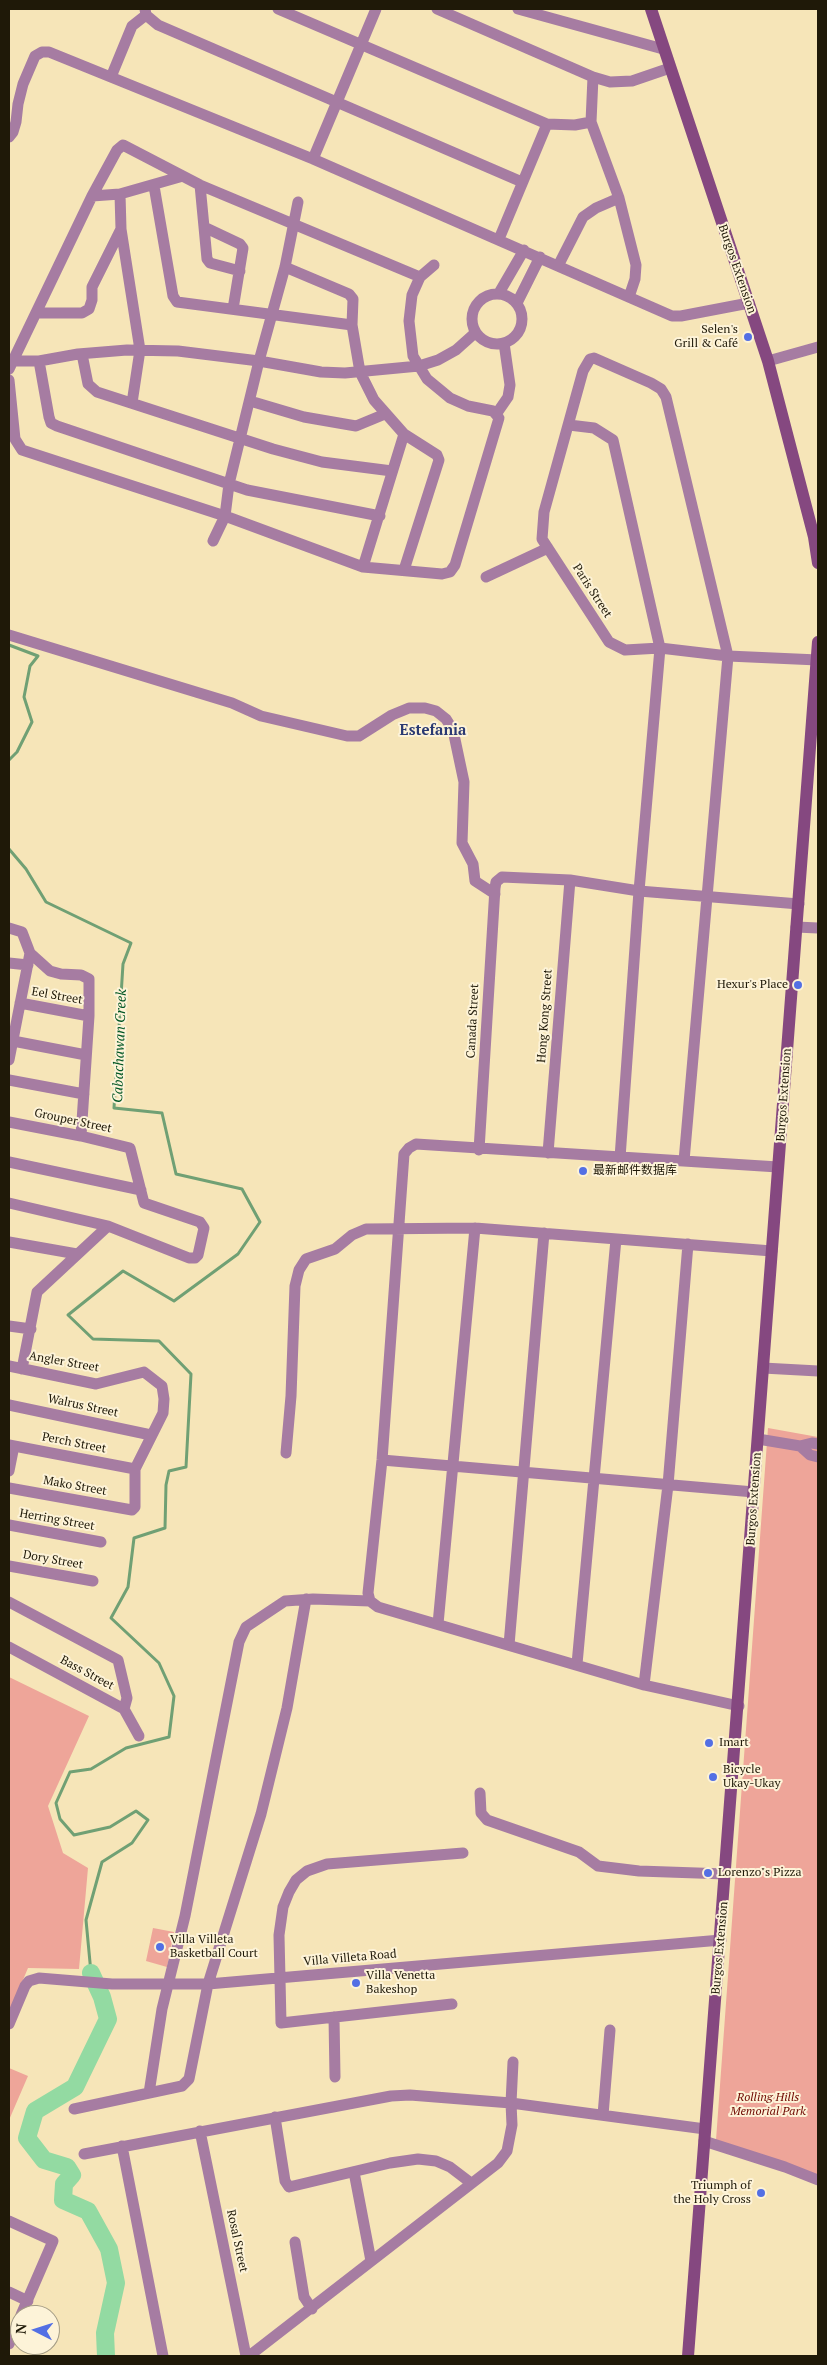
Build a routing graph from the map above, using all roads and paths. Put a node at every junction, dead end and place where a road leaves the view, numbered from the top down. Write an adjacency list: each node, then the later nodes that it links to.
1 (278, 9): 7 (street)
2 (376, 9): 7 (street)
3 (437, 9): 11 (street)
4 (518, 9): 8 (street)
5 (651, 9): 8 (main road, Burgos Extension)
6 (146, 12): 10 (street); 12 (street)
7 (360, 44): 12 (street); 14 (street)
8 (664, 50): 9 (main road, Burgos Extension)
9 (670, 68): 11 (street); 39 (main road, Burgos Extension)
10 (111, 77): 15 (street); 16 (street)
11 (593, 77): 13 (street)
12 (336, 103): 16 (street); 18 (street)
13 (590, 122): 14 (street); 23 (street)
14 (547, 124): 18 (street)
15 (9, 137)
16 (313, 159): 28 (street)
17 (183, 176): 19 (street); 20 (street); 22 (street)
18 (522, 182): 28 (street)
19 (200, 185): 25 (street); 26 (street)
20 (154, 186): 21 (street); 40 (street)
21 (120, 194): 22 (street); 27 (street)
22 (92, 196): 41 (street)
23 (619, 198): 32 (street); 37 (street)
24 (298, 202): 25 (street)
25 (293, 223): 33 (street); 35 (street)
26 (204, 227): 34 (street); 34 (street)
27 (121, 229): 41 (street); 47 (street)
28 (499, 239): 29 (street)
29 (524, 250): 30 (street); 36 (street)
30 (540, 257): 32 (street); 38 (street)
31 (434, 265): 35 (street)
32 (558, 266): 37 (street)
33 (285, 267): 42 (street); 43 (street)
34 (240, 271): 40 (street)
35 (420, 277): 53 (street)
36 (499, 293): 38 (street); 44 (street)
37 (629, 297): 39 (street)
38 (517, 303): 45 (street)
39 (748, 303): 51 (main road, Burgos Extension)
40 (233, 309): 42 (street)
41 (36, 314): 52 (street)
42 (273, 314): 43 (street); 50 (street)
43 (352, 325): 54 (street)
44 (475, 333): 45 (street); 53 (street)
45 (504, 343): 58 (street)
46 (818, 347): 51 (street)
47 (140, 350): 48 (street); 50 (street); 57 (street)
48 (82, 354): 49 (street); 57 (street)
49 (39, 360): 52 (street); 64 (street)
50 (259, 361): 54 (street); 56 (street)
51 (768, 361): 69 (main road, Burgos Extension)
52 (11, 365)
53 (419, 366): 54 (street); 58 (street)
54 (360, 372): 59 (street)
55 (9, 380): 65 (street)
56 (250, 400): 59 (street); 62 (street)
57 (132, 403): 62 (street)
58 (497, 413): 71 (street)
59 (385, 414): 61 (street)
60 (568, 425): 68 (street, Paris Street); 75 (street); 76 (street, Paris Street)
61 (404, 434): 63 (street); 71 (street)
62 (240, 439): 63 (street); 64 (street)
63 (392, 471): 66 (street)
64 (229, 484): 65 (street); 66 (street)
65 (225, 516): 67 (street); 70 (street)
66 (380, 516): 70 (street)
67 (214, 542)
68 (548, 548): 72 (street); 75 (street, Paris Street)
69 (818, 563)
70 (363, 567): 71 (street)
71 (404, 570)
72 (486, 577)
73 (9, 635): 80 (street)
74 (818, 642): 77 (main road, Burgos Extension)
75 (660, 648): 76 (street, Paris Street); 79 (street)
76 (728, 656): 77 (street, Paris Street); 81 (street)
77 (817, 660): 82 (main road, Burgos Extension)
78 (570, 880): 79 (street); 80 (street); 99 (street, Hong Kong Street)
79 (639, 891): 81 (street); 100 (street)
80 (495, 894): 98 (street, Canada Street)
81 (709, 896): 82 (street); 101 (street)
82 (798, 904): 83 (main road, Burgos Extension)
83 (796, 927): 85 (street); 103 (main road, Burgos Extension)
84 (9, 928): 86 (street)
85 (818, 928)
86 (30, 953): 88 (street); 90 (street)
87 (9, 963): 88 (street)
88 (28, 965): 89 (street)
89 (20, 1003): 90 (street, Eel Street); 91 (street)
90 (89, 1016): 92 (street)
91 (13, 1041): 92 (street); 93 (street)
92 (86, 1056): 95 (street)
93 (9, 1060)
94 (9, 1080): 95 (street)
95 (84, 1094): 97 (street)
96 (9, 1122): 97 (street, Grouper Street)
97 (81, 1136): 104 (street, Grouper Street)
98 (480, 1150): 99 (street); 108 (street)
99 (548, 1153): 100 (street)
100 (620, 1158): 101 (street)
101 (684, 1161): 103 (street)
102 (9, 1162): 104 (street)
103 (778, 1167): 113 (main road, Burgos Extension)
104 (141, 1190): 106 (street)
105 (9, 1203): 106 (street)
106 (108, 1226): 114 (street)
107 (475, 1228): 108 (street); 109 (street); 130 (street)
108 (398, 1230): 127 (street); 129 (street)
109 (544, 1233): 110 (street); 133 (street)
110 (616, 1239): 112 (street); 134 (street)
111 (9, 1242): 114 (street)
112 (688, 1244): 113 (street); 135 (street)
113 (772, 1251): 118 (main road, Burgos Extension)
114 (77, 1254): 116 (street)
115 (9, 1326): 116 (street)
116 (31, 1330): 119 (street)
117 (9, 1366): 119 (street, Angler Street)
118 (764, 1368): 120 (street); 123 (main road, Burgos Extension)
119 (22, 1369): 122 (street, Angler Street)
120 (818, 1371)
121 (9, 1405): 122 (street, Walrus Street)
122 (151, 1435): 131 (street)
123 (758, 1438): 126 (street); 137 (main road, Burgos Extension)
124 (818, 1444): 126 (street)
125 (11, 1445): 131 (street, Perch Street); 132 (street)
126 (800, 1446): 128 (street)
127 (286, 1453)
128 (818, 1456)
129 (382, 1460): 130 (street); 143 (street)
130 (453, 1466): 133 (street); 145 (street)
131 (135, 1469): 136 (street, Mako Street)
132 (9, 1471)
133 (523, 1472): 134 (street); 146 (street)
134 (595, 1478): 135 (street); 148 (street)
135 (668, 1485): 137 (street); 149 (street)
136 (9, 1488)
137 (754, 1492): 150 (main road, Burgos Extension)
138 (9, 1526): 139 (street, Herring Street)
139 (101, 1542)
140 (9, 1566): 141 (street, Dory Street)
141 (93, 1581)
142 (306, 1599): 143 (street); 158 (street); 159 (street)
143 (370, 1601): 145 (street)
144 (9, 1602): 151 (street)
145 (438, 1624): 146 (street)
146 (510, 1645): 148 (street)
147 (9, 1647): 151 (street, Bass Street)
148 (577, 1664): 149 (street)
149 (644, 1684): 150 (street)
150 (739, 1706): 155 (main road, Burgos Extension)
151 (124, 1710): 152 (street)
152 (139, 1736)
153 (480, 1793): 155 (street)
154 (463, 1853): 157 (street)
155 (726, 1874): 156 (main road, Burgos Extension)
156 (721, 1940): 157 (street, Villa Villeta Road); 172 (main road, Burgos Extension)
157 (280, 1977): 158 (street, Villa Villeta Road); 161 (street)
158 (208, 1984): 159 (street, Villa Villeta Road); 166 (street)
159 (169, 1985): 162 (street, Villa Villeta Road); 166 (street)
160 (452, 2004): 161 (street)
161 (334, 2017): 165 (street)
162 (9, 2024)
163 (610, 2030): 169 (street)
164 (513, 2062): 167 (street)
165 (335, 2078)
166 (148, 2093): 168 (street)
167 (511, 2103): 169 (street); 170 (street); 177 (street)
168 (74, 2109)
169 (603, 2116): 172 (street)
170 (276, 2117): 171 (street); 175 (street)
171 (200, 2131): 173 (street); 186 (street, Rosal Street)
172 (705, 2135): 176 (street); 187 (main road, Burgos Extension)
173 (122, 2146): 174 (street); 185 (street)
174 (84, 2154)
175 (354, 2172): 177 (street); 180 (street)
176 (818, 2180)
177 (471, 2183): 180 (street)
178 (9, 2221): 182 (street)
179 (295, 2242): 184 (street)
180 (371, 2261): 184 (street)
181 (9, 2292): 182 (street)
182 (28, 2300): 183 (street)
183 (26, 2305)
184 (312, 2309): 186 (street)
185 (163, 2356)
186 (248, 2356)
187 (688, 2356)

